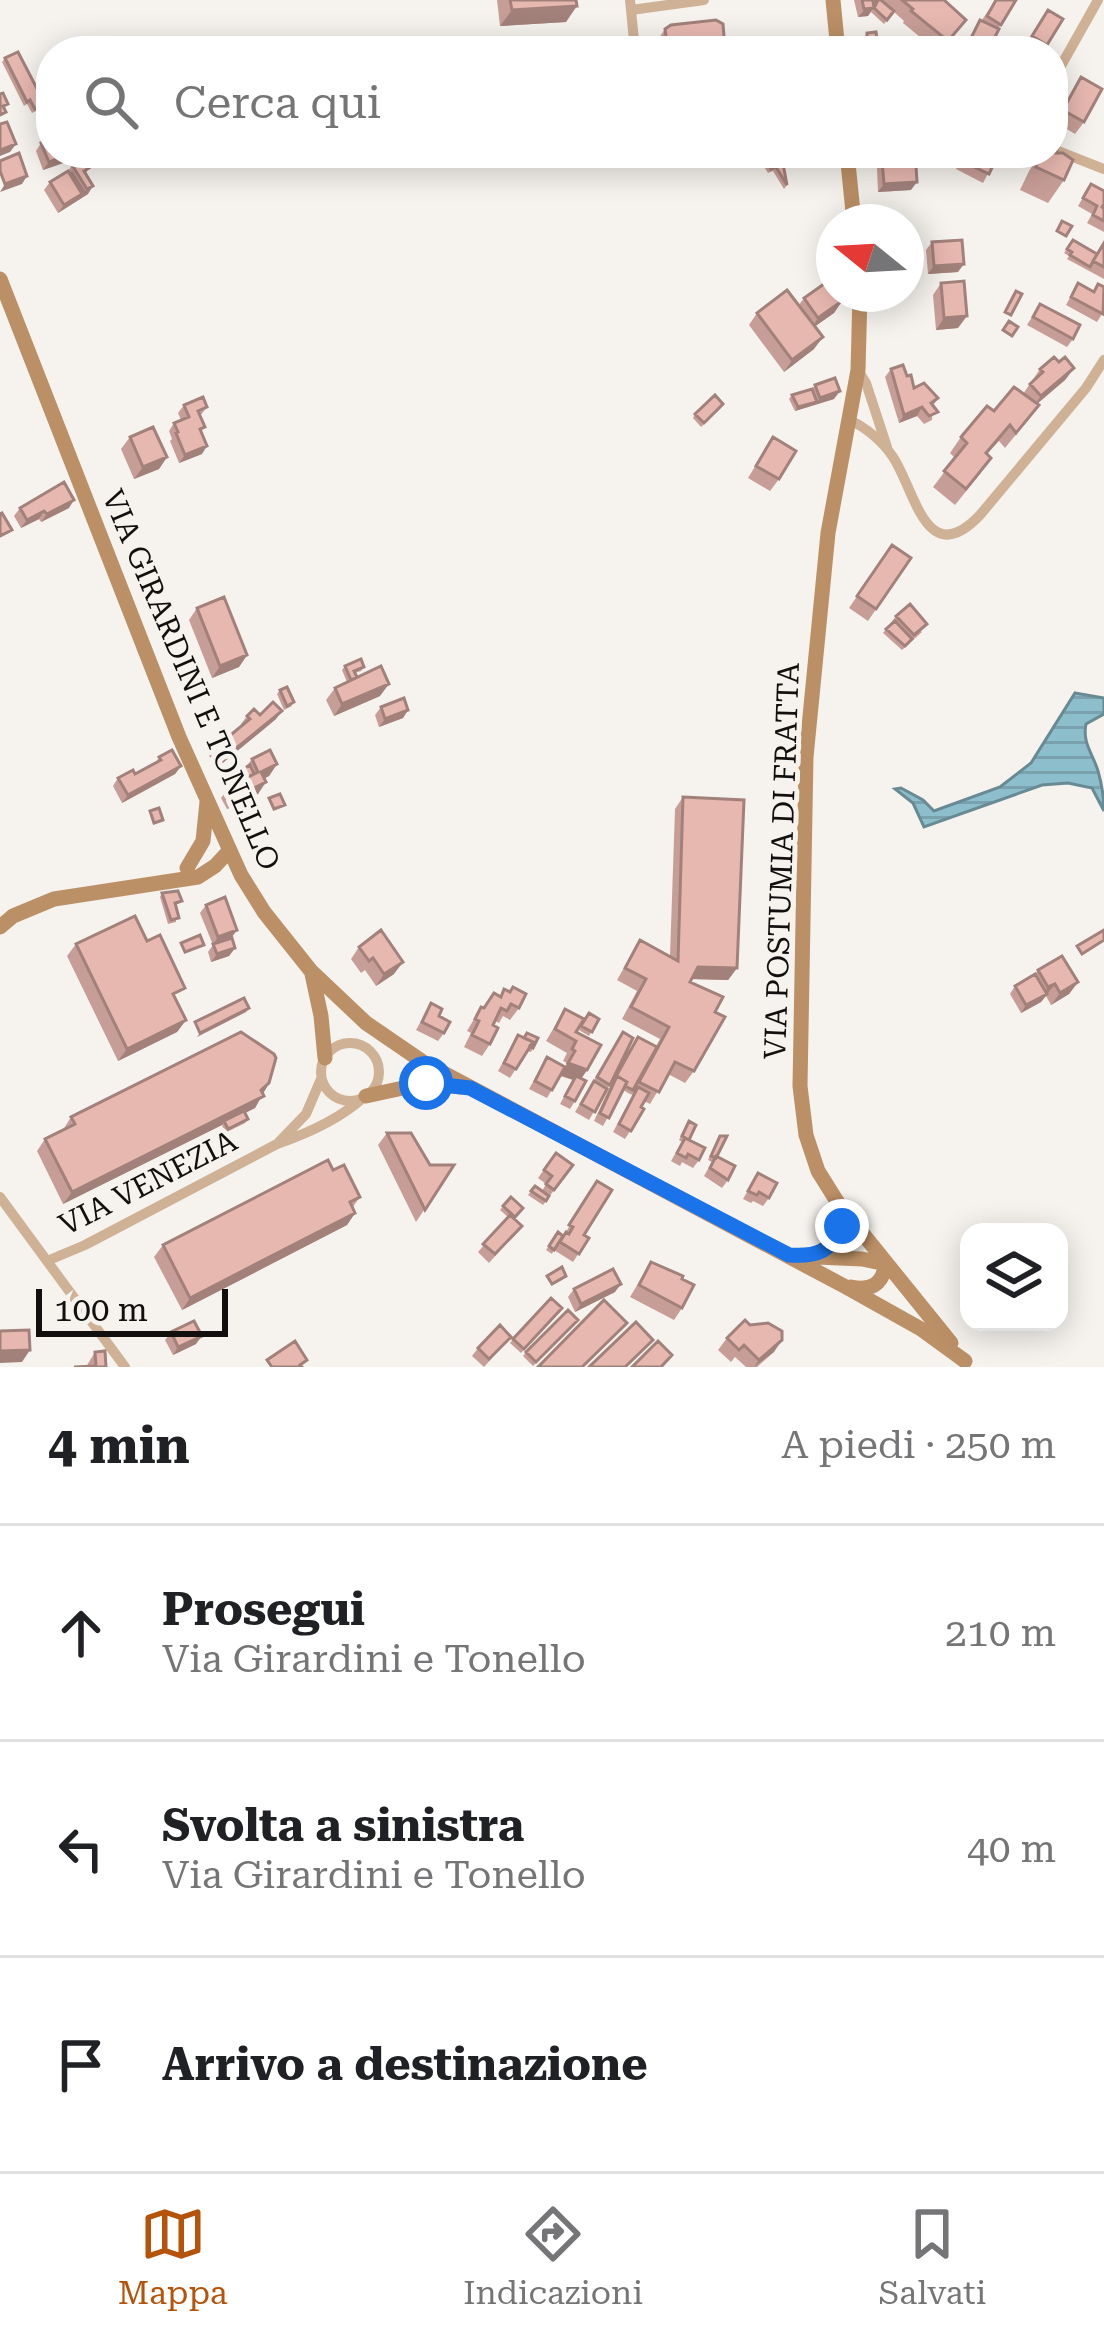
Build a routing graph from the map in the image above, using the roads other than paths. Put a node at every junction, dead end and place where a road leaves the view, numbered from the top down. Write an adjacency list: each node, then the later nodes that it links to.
1 (704, 0): 4 (street)
2 (833, 0): 6 (main road)
3 (1098, 0): 7 (street)
4 (630, 5): 5 (street)
5 (633, 36)
6 (837, 36)
7 (1068, 53)
8 (1068, 155): 10 (street)
9 (849, 168): 11 (main road)
10 (1104, 170)
11 (852, 204)
12 (0, 279): 18 (main road, VIA GIRARDINI E TONELLO)
13 (860, 312): 15 (main road, VIA POSTUMIA DI FRATTA)
14 (1104, 360): 17 (street)
15 (858, 370): 16 (main road, VIA POSTUMIA DI FRATTA); 17 (street)
16 (849, 420): 17 (street); 30 (main road, VIA POSTUMIA DI FRATTA)
17 (889, 450)
18 (207, 799): 19 (main road, VIA GIRARDINI E TONELLO); 20 (main road)
19 (229, 851): 20 (main road); 21 (main road, VIA GIRARDINI E TONELLO)
20 (186, 874): 21 (main road); 22 (main road)
21 (253, 895): 23 (main road, VIA GIRARDINI E TONELLO)
22 (4, 917)
23 (311, 970): 24 (main road); 26 (main road, VIA GIRARDINI E TONELLO)
24 (325, 1058): 25 (street); 27 (street)
25 (322, 1078): 27 (street); 28 (street, VIA VENEZIA)
26 (470, 1088): 27 (main road); 31 (main road, VIA GIRARDINI E TONELLO)
27 (365, 1096): 28 (street, VIA VENEZIA)
28 (277, 1144): 33 (street, VIA VENEZIA)
29 (0, 1197): 33 (street, VIA VENEZIA)
30 (838, 1203): 32 (main road); 34 (main road, VIA POSTUMIA DI FRATTA)
31 (789, 1255): 32 (main road, VIA GIRARDINI E TONELLO); 35 (main road, VIA GIRARDINI E TONELLO)
32 (814, 1256): 34 (main road, VIA GIRARDINI E TONELLO)
33 (47, 1261): 37 (street)
34 (886, 1264): 35 (main road); 36 (main road, VIA POSTUMIA DI FRATTA)
35 (846, 1287): 36 (main road, VIA GIRARDINI E TONELLO)
36 (968, 1364)
37 (125, 1367)

